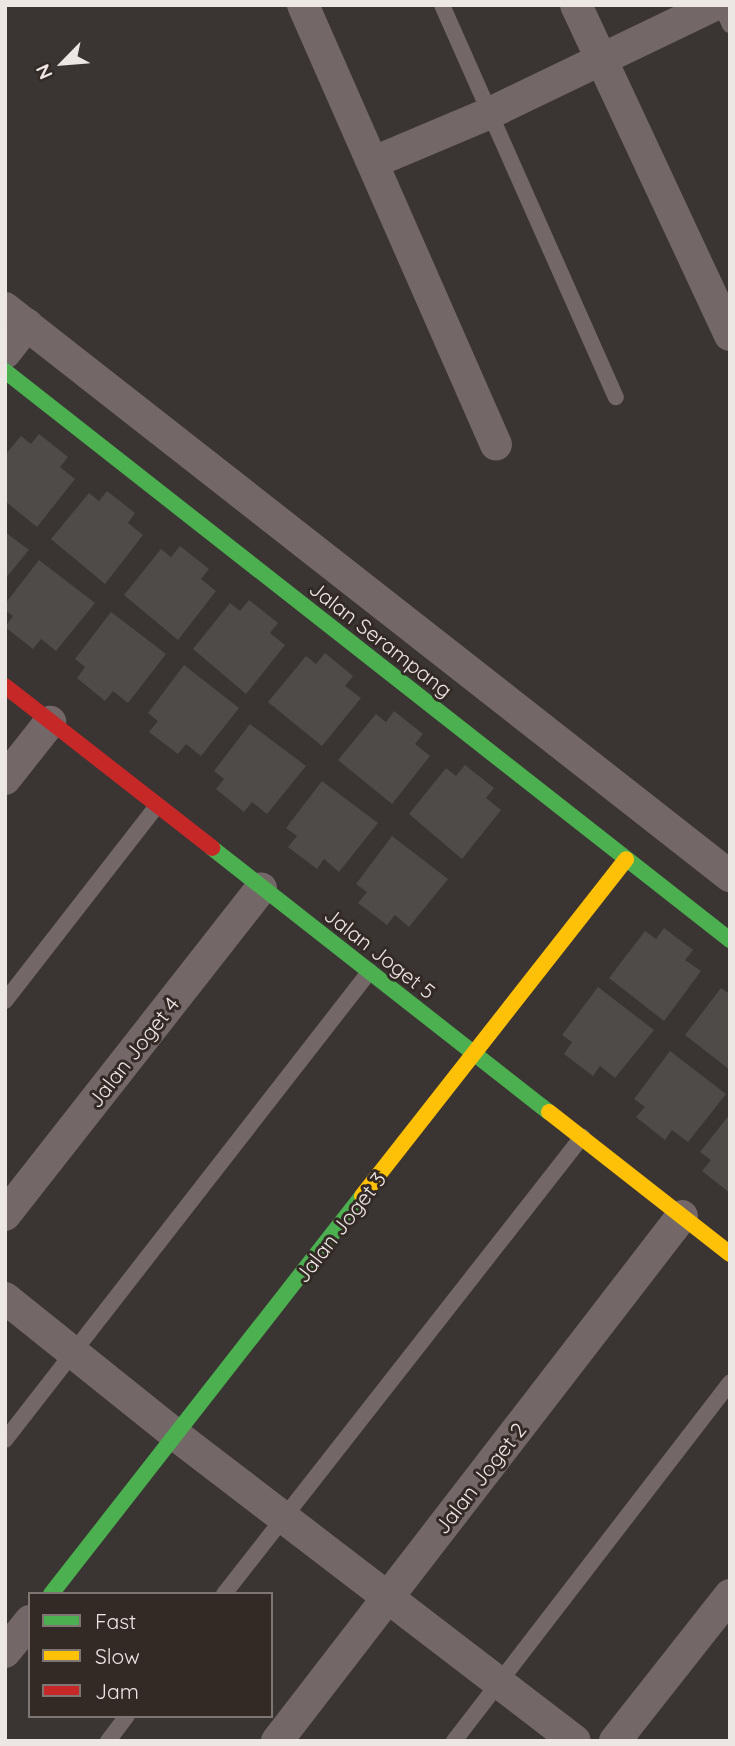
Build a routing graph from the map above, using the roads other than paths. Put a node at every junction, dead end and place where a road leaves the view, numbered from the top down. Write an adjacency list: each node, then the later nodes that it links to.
1 (303, 5): 9 (street)
2 (442, 5): 8 (lane)
3 (576, 5): 7 (street)
4 (715, 5): 7 (street)
5 (721, 5): 6 (lane)
6 (730, 25)
7 (600, 60): 8 (street); 11 (street)
8 (489, 113): 9 (street); 14 (lane)
9 (374, 162): 15 (street)
10 (16, 316): 12 (street); 21 (street)
11 (730, 335)
12 (5, 353)
13 (5, 371): 20 (street, Jalan Serampang)
14 (616, 397)
15 (496, 443)
16 (5, 686): 17 (street, Jalan Joget 5)
17 (50, 722): 18 (street); 19 (street, Jalan Joget 5)
18 (5, 779)
19 (157, 806): 22 (street, Jalan Joget 5); 25 (lane)
20 (626, 859): 23 (street, Jalan Serampang); 26 (street, Jalan Joget 3)
21 (730, 876)
22 (261, 888): 24 (street, Jalan Joget 5); 28 (street, Jalan Joget 4)
23 (730, 940)
24 (370, 971): 26 (street, Jalan Joget 5); 32 (lane)
25 (5, 1001)
26 (475, 1053): 27 (street, Jalan Joget 5); 34 (street, Jalan Joget 3)
27 (582, 1137): 29 (street, Jalan Joget 5); 36 (lane)
28 (5, 1215)
29 (682, 1216): 30 (street, Jalan Joget 5); 40 (street, Jalan Joget 2)
30 (730, 1254)
31 (5, 1298): 32 (street)
32 (74, 1353): 34 (street); 35 (lane)
33 (730, 1382): 43 (lane)
34 (177, 1436): 36 (street); 37 (street, Jalan Joget 3)
35 (5, 1440)
36 (284, 1517): 38 (lane); 40 (street)
37 (53, 1592)
38 (226, 1592)
39 (730, 1594): 49 (street)
40 (387, 1598): 43 (street); 46 (street, Jalan Joget 2)
41 (28, 1623): 42 (street)
42 (5, 1651)
43 (500, 1682): 47 (lane); 48 (street)
44 (125, 1718): 45 (lane)
45 (108, 1741)
46 (277, 1741)
47 (454, 1741)
48 (575, 1741)
49 (615, 1741)

